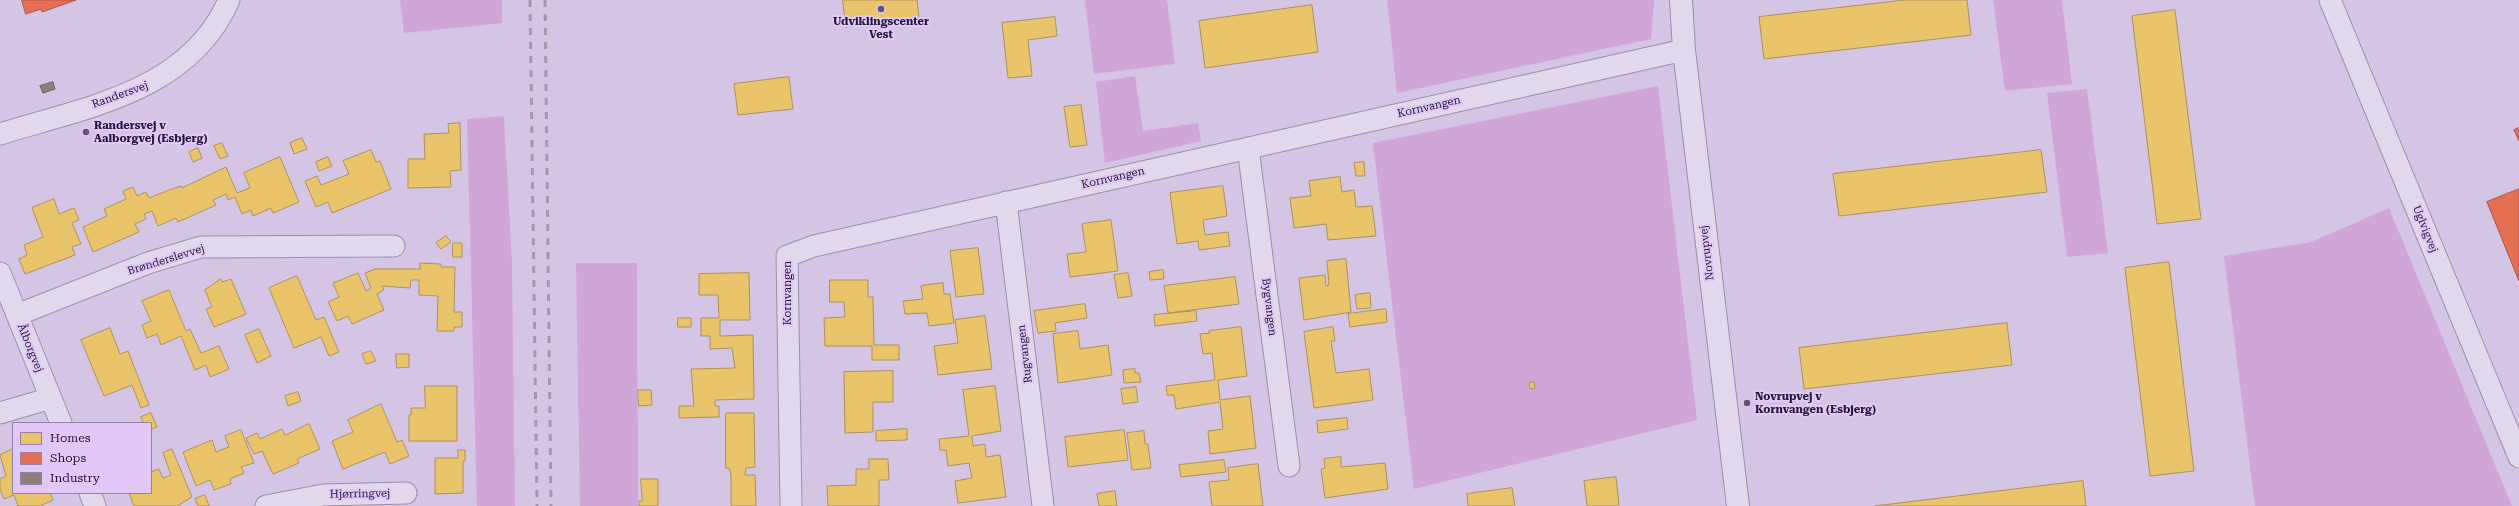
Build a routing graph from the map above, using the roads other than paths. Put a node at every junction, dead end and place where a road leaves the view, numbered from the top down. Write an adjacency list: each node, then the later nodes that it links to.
1 (228, 0): 5 (street, Randersvej)
2 (1681, 0): 4 (street, Novrupvej)
3 (2330, 0): 14 (street, Uglvigvej)
4 (1684, 50): 6 (street, Kornvangen); 22 (street, Novrupvej)
5 (0, 134)
6 (1248, 148): 7 (street, Kornvangen); 15 (street, Bygvangen)
7 (1006, 202): 20 (street, Kornvangen); 21 (street, Rugvangen)
8 (394, 246): 10 (street, Brønderslevvej)
9 (0, 273): 10 (street, Ålborgvej)
10 (17, 315): 11 (street, Ålborgvej)
11 (51, 398): 12 (street); 13 (street, Ålborgvej)
12 (0, 413)
13 (61, 422)
14 (2519, 457)
15 (1289, 466)
16 (406, 493): 19 (street, Hjørringvej)
17 (90, 494): 18 (street)
18 (95, 506)
19 (266, 506)
20 (791, 506)
21 (1043, 506)
22 (1738, 506)

